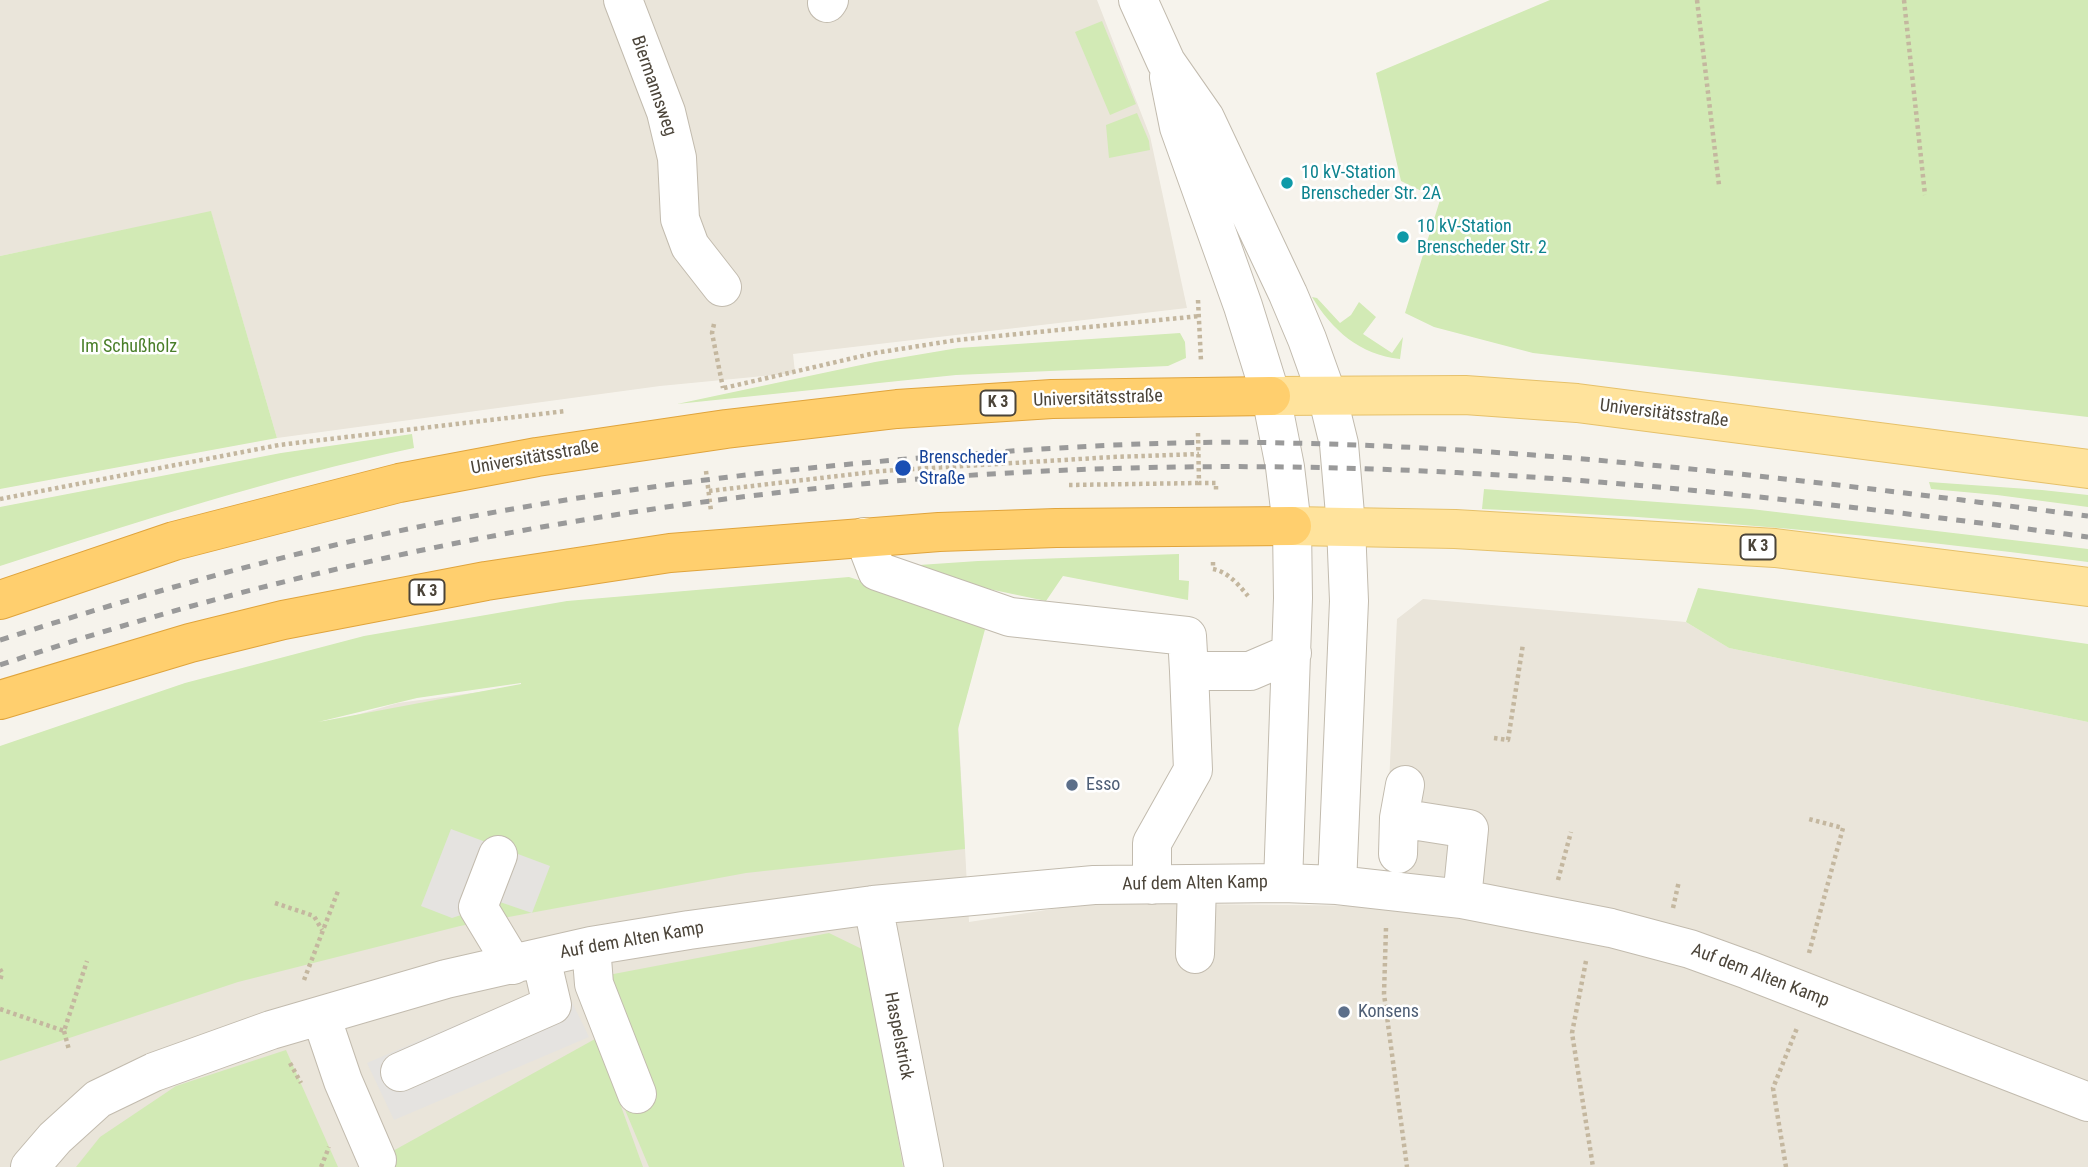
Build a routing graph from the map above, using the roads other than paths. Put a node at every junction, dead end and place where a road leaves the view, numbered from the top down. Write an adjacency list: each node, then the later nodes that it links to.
1 (623, 0): 4 (street, Biermannsweg)
2 (1138, 0): 3 (street)
3 (1166, 62): 5 (street); 6 (street)
4 (722, 287)
5 (1327, 395): 6 (main road, Universitätsstraße / K 3); 7 (main road, Universitätsstraße / K 3); 9 (street)
6 (1271, 396): 8 (street); 12 (highway, Universitätsstraße / K 3)
7 (2088, 469)
8 (1292, 526): 9 (main road, K 3); 10 (highway, K 3); 13 (street, Auf dem Alten Kamp)
9 (1346, 526): 11 (main road, K 3); 21 (street)
10 (864, 537): 14 (street); 15 (highway, K 3)
11 (2088, 587)
12 (0, 600)
13 (1292, 653): 14 (street); 18 (street, Auf dem Alten Kamp)
14 (1189, 671): 20 (street)
15 (0, 700)
16 (1401, 819): 22 (street)
17 (498, 855): 26 (street)
18 (1283, 883): 19 (street, Auf dem Alten Kamp); 21 (street, Auf dem Alten Kamp)
19 (1197, 884): 20 (street, Auf dem Alten Kamp); 25 (street)
20 (1152, 885): 23 (street, Auf dem Alten Kamp)
21 (1337, 885): 22 (street, Auf dem Alten Kamp)
22 (1462, 899): 30 (street, Auf dem Alten Kamp)
23 (873, 905): 24 (street, Auf dem Alten Kamp); 33 (street, Haspelstrick)
24 (591, 946): 26 (street, Auf dem Alten Kamp); 29 (street)
25 (1195, 954)
26 (527, 961): 27 (street, Auf dem Alten Kamp); 28 (street)
27 (321, 1016): 31 (street); 32 (street, Auf dem Alten Kamp)
28 (400, 1072)
29 (637, 1094)
30 (2088, 1102)
31 (377, 1160)
32 (30, 1167)
33 (924, 1167)

